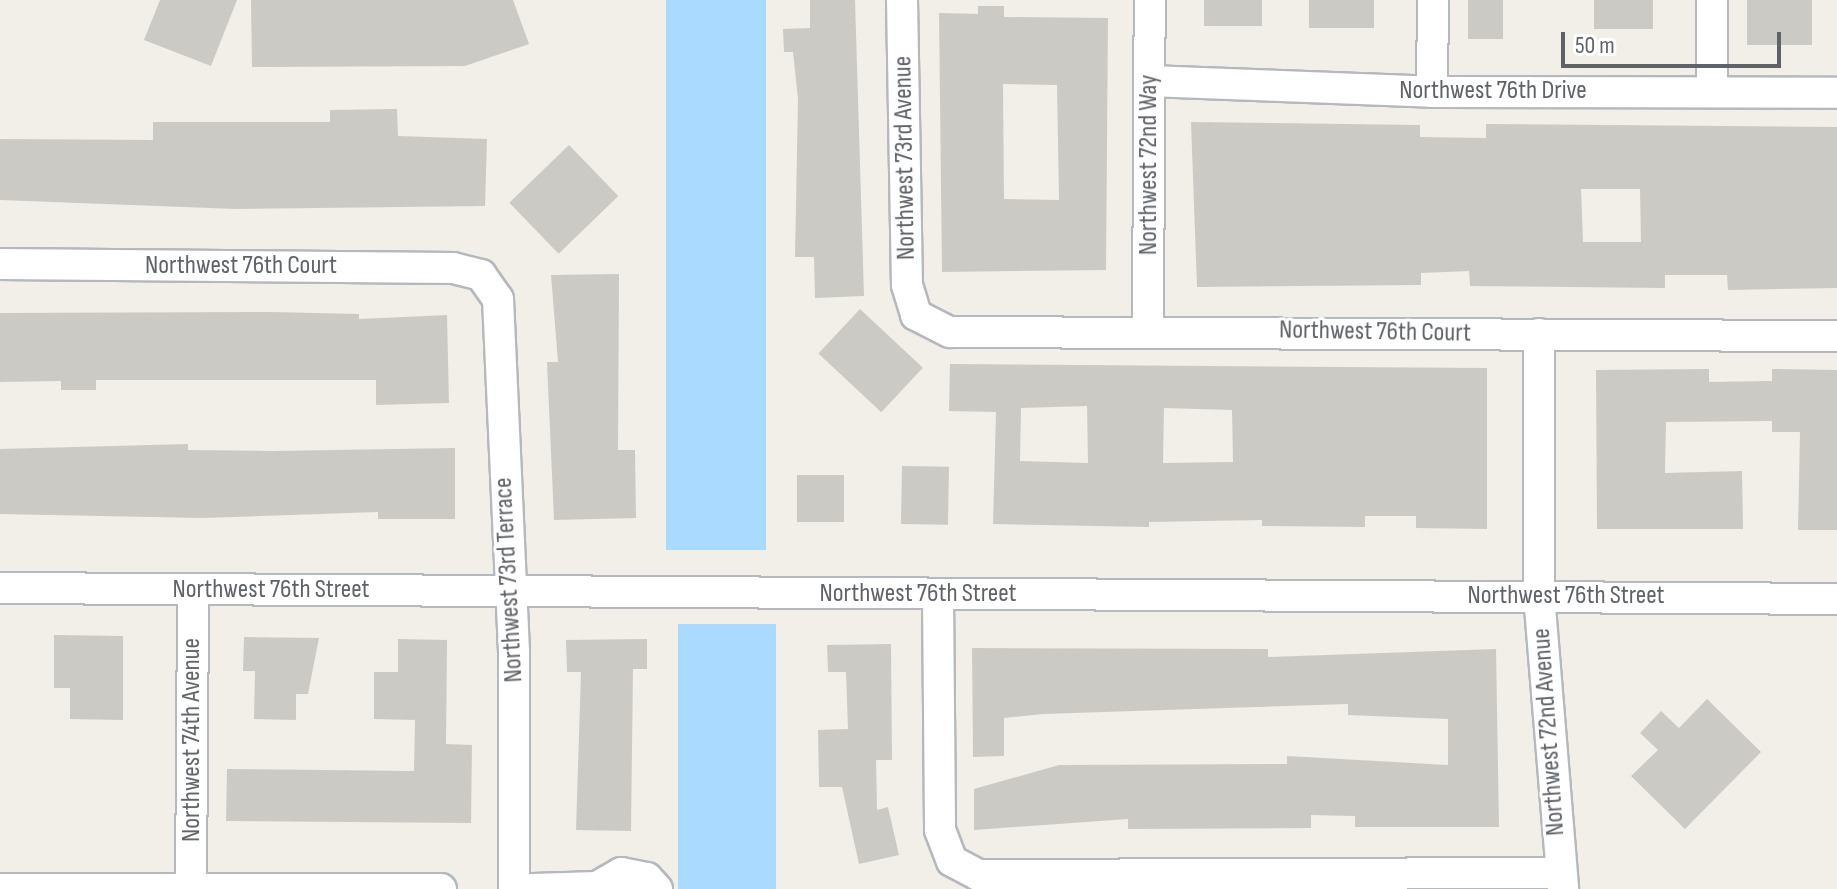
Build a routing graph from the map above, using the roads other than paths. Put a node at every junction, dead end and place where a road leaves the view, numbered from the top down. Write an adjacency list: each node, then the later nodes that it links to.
1 (902, 0): 11 (street, Northwest 73rd Avenue)
2 (1150, 0): 5 (street, Northwest 72nd Way)
3 (1433, 0): 6 (street)
4 (1712, 0): 7 (street)
5 (1149, 81): 6 (street, Northwest 76th Drive); 12 (street, Northwest 72nd Way)
6 (1432, 92): 7 (street, Northwest 76th Drive)
7 (1712, 92): 8 (street, Northwest 76th Drive)
8 (1837, 93)
9 (0, 264): 10 (street, Northwest 76th Court)
10 (481, 275): 17 (street, Northwest 73rd Terrace)
11 (916, 315): 12 (street, Northwest 76th Court)
12 (1148, 329): 13 (street, Northwest 76th Court)
13 (1539, 334): 14 (street, Northwest 76th Court); 19 (street, Northwest 72nd Avenue)
14 (1837, 336)
15 (0, 588): 16 (street, Northwest 76th Street)
16 (193, 590): 17 (street, Northwest 76th Street); 24 (street, Northwest 74th Avenue)
17 (507, 590): 18 (street, Northwest 76th Street); 27 (street, Northwest 73rd Terrace)
18 (938, 595): 19 (street, Northwest 76th Street); 22 (street)
19 (1539, 595): 20 (street, Northwest 76th Street); 21 (street, Northwest 72nd Avenue)
20 (1837, 599)
21 (1561, 881): 23 (street)
22 (1066, 882): 23 (street)
23 (1321, 882)
24 (191, 888): 25 (street); 26 (street)
25 (0, 889)
26 (441, 889)
27 (514, 889)
28 (533, 889): 29 (street)
29 (657, 889)

